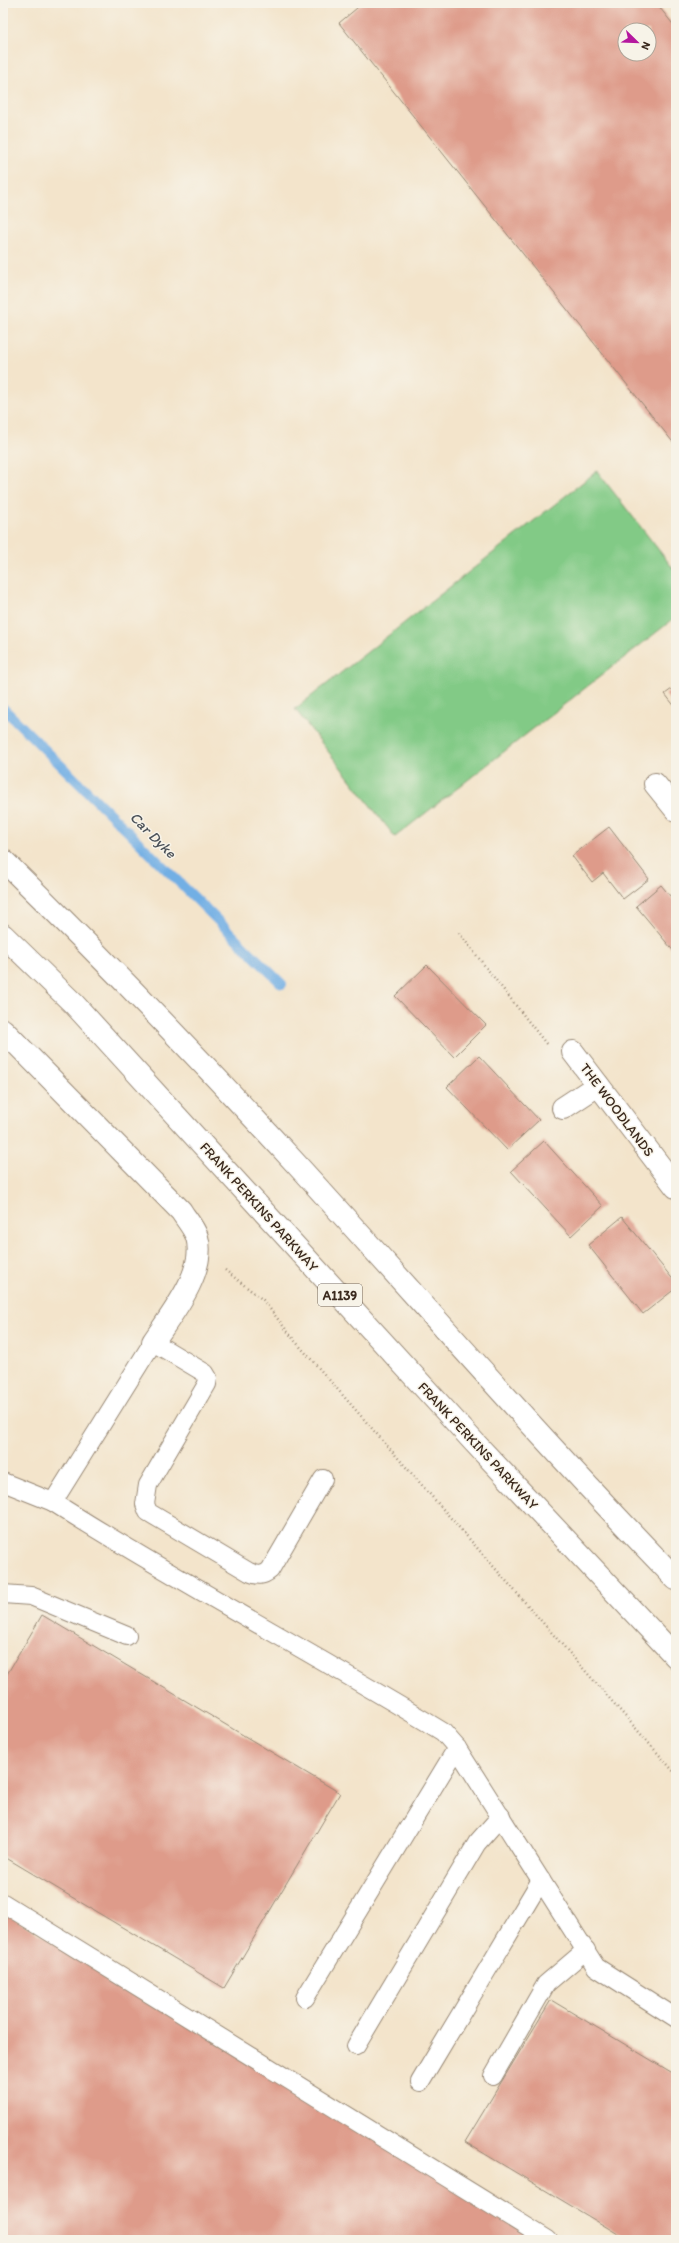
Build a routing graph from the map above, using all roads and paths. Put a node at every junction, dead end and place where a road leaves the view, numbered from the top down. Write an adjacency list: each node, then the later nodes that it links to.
1 (655, 784): 2 (main road)
2 (676, 810)
3 (3, 860): 16 (main road)
4 (459, 933): 7 (path)
5 (3, 935): 19 (main road, FRANK PERKINS PARKWAY / A1139)
6 (3, 1030): 11 (main road)
7 (573, 1052): 8 (main road, THE WOODLANDS)
8 (598, 1085): 9 (main road); 10 (main road, THE WOODLANDS)
9 (563, 1108)
10 (676, 1187)
11 (198, 1256): 12 (main road); 21 (path)
12 (153, 1342): 13 (lane); 15 (lane)
13 (323, 1479)
14 (3, 1482): 15 (lane)
15 (53, 1502): 20 (lane)
16 (676, 1579)
17 (3, 1594): 18 (lane)
18 (127, 1636)
19 (676, 1657)
20 (457, 1748): 22 (lane); 26 (lane)
21 (676, 1774)
22 (501, 1816): 23 (lane); 28 (lane)
23 (541, 1880): 25 (lane); 30 (lane)
24 (3, 1903): 31 (lane)
25 (586, 1950): 27 (lane); 29 (lane)
26 (305, 1998)
27 (676, 2018)
28 (356, 2046)
29 (493, 2076)
30 (420, 2082)
31 (548, 2240)

